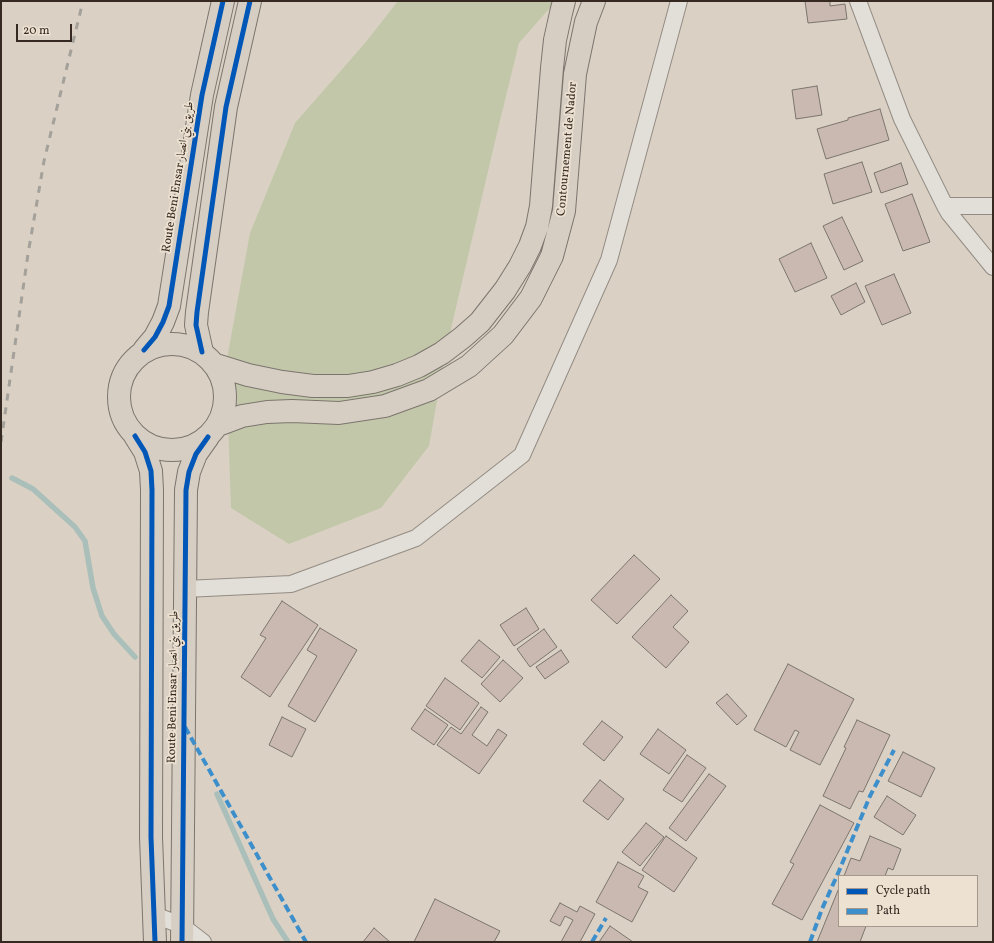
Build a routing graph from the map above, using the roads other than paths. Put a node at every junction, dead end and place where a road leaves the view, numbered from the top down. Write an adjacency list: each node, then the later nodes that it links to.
1 (222, 1): 10 (highway, Route Beni Ensar طريق بني انصار)
2 (250, 1): 11 (highway)
3 (564, 1): 11 (highway, Contournement de Nador)
4 (594, 1): 12 (highway, Contournement de Nador)
5 (679, 1): 15 (street)
6 (858, 1): 7 (street)
7 (945, 206): 8 (street); 9 (street)
8 (993, 206)
9 (993, 268)
10 (144, 350): 11 (highway); 13 (highway)
11 (209, 358): 12 (highway)
12 (213, 431): 13 (highway); 15 (highway, Route Beni Ensar طريق بني انصار)
13 (135, 436): 14 (highway, Route Beni Ensar طريق بني انصار)
14 (153, 586): 15 (highway); 16 (highway, Route Beni Ensar طريق بني انصار)
15 (185, 588): 17 (highway, Route Beni Ensar طريق بني انصار)
16 (154, 915): 17 (street); 18 (highway, Route Beni Ensar طريق بني انصار)
17 (181, 934): 19 (street)
18 (155, 941)
19 (203, 942)

